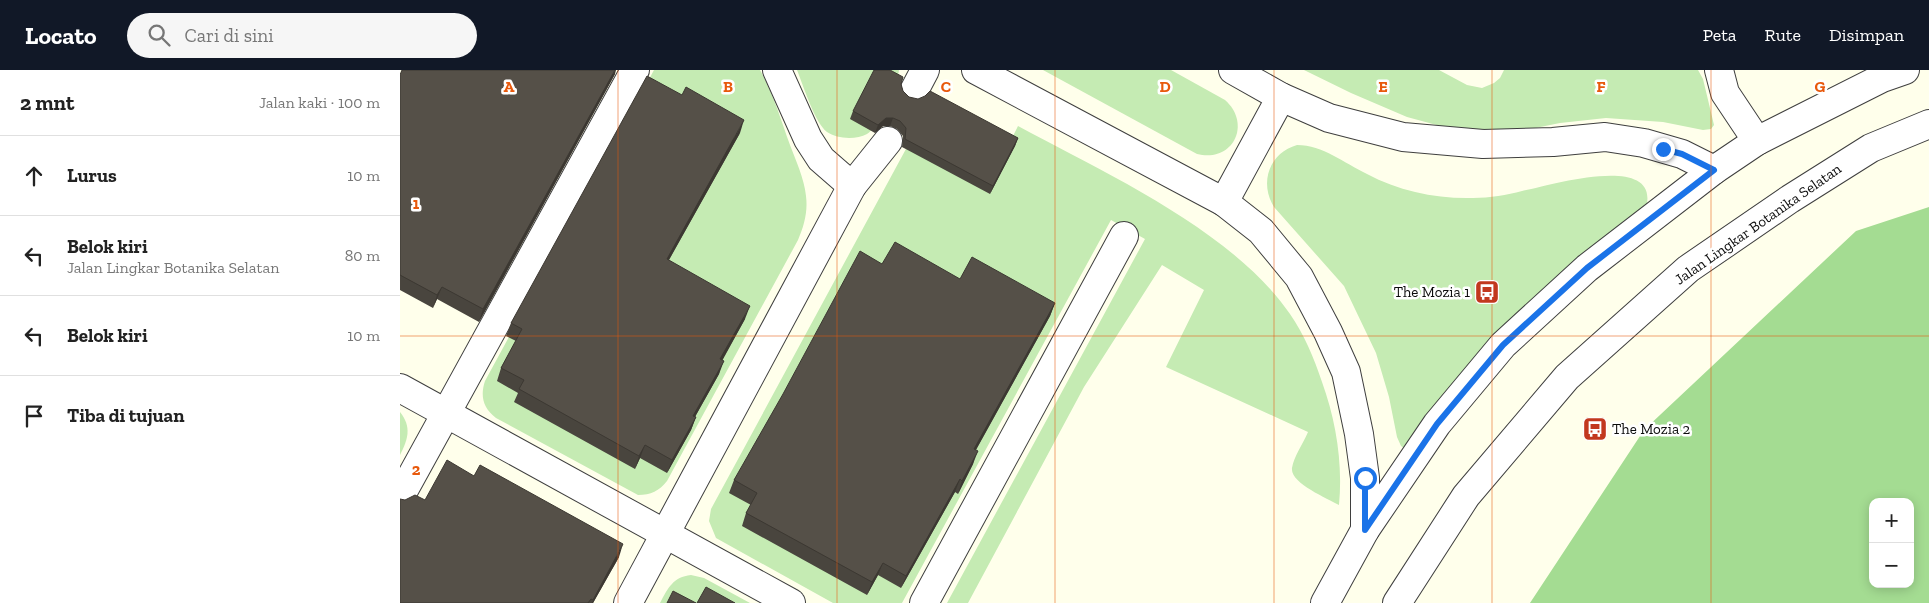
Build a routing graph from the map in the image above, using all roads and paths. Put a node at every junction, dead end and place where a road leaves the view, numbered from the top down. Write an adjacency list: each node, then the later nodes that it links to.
1 (635, 70): 16 (street)
2 (777, 70): 12 (street)
3 (976, 70): 13 (street)
4 (1233, 70): 7 (street)
5 (1719, 70): 10 (street)
6 (1904, 70): 10 (street)
7 (1281, 96): 11 (street); 13 (street)
8 (1929, 124): 24 (street, Jalan Lingkar Botanika Selatan)
9 (888, 141): 12 (street)
10 (1757, 141): 11 (street)
11 (1714, 170): 18 (street)
12 (852, 186): 19 (street)
13 (1224, 202): 18 (street)
14 (1124, 236): 22 (street)
15 (400, 388): 16 (street)
16 (446, 414): 17 (street); 19 (street)
17 (400, 497)
18 (1365, 530): 23 (street)
19 (665, 534): 20 (street); 21 (street)
20 (628, 603)
21 (791, 603)
22 (924, 603)
23 (1325, 603)
24 (1397, 603)

